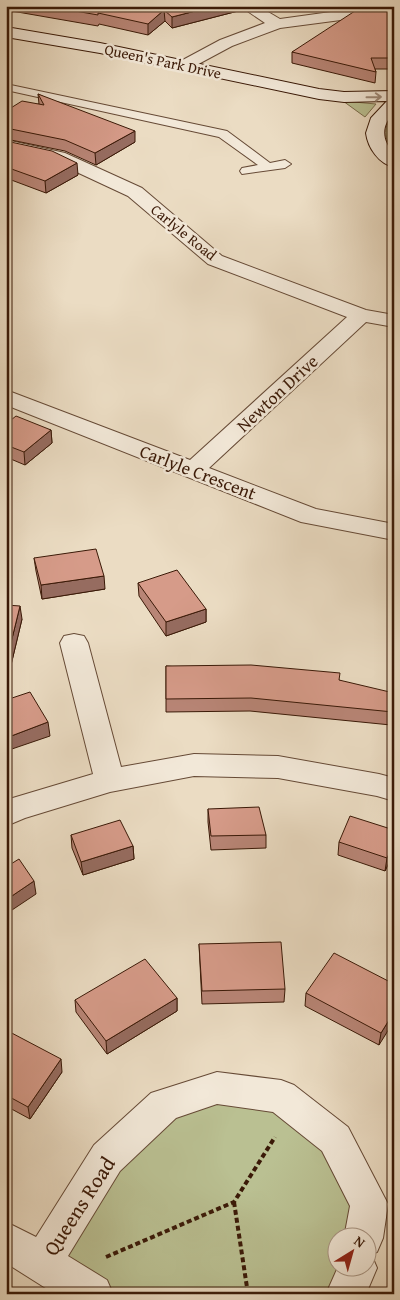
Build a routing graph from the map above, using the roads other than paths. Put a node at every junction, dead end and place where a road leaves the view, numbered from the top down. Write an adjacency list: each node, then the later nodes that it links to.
1 (247, 6): 3 (street)
2 (394, 8): 3 (street)
3 (277, 24): 5 (street)
4 (7, 33): 5 (street, Queen's Park Drive)
5 (185, 65): 7 (street, Queen's Park Drive)
6 (6, 87): 14 (lane)
7 (319, 94): 8 (street, Queen's Park Drive, one-way to 8); 10 (street, Queen's Park Drive)
8 (394, 96)
9 (394, 104): 10 (street)
10 (374, 126): 12 (street)
11 (6, 145): 16 (street, Carlyle Road)
12 (394, 162)
13 (285, 164): 14 (lane)
14 (268, 167): 15 (lane)
15 (246, 171)
16 (361, 315): 17 (street, Carlyle Road); 19 (street, Newton Drive)
17 (394, 320)
18 (6, 397): 19 (street, Carlyle Crescent)
19 (193, 470): 20 (street, Carlyle Crescent)
20 (394, 532)
21 (74, 644): 22 (street)
22 (110, 781): 23 (street); 24 (street)
23 (394, 790)
24 (6, 814)
25 (365, 1228): 27 (street, Queens Road)
26 (6, 1241): 27 (street, Queens Road)
27 (66, 1277)
28 (353, 1278): 29 (street)
29 (346, 1294)

